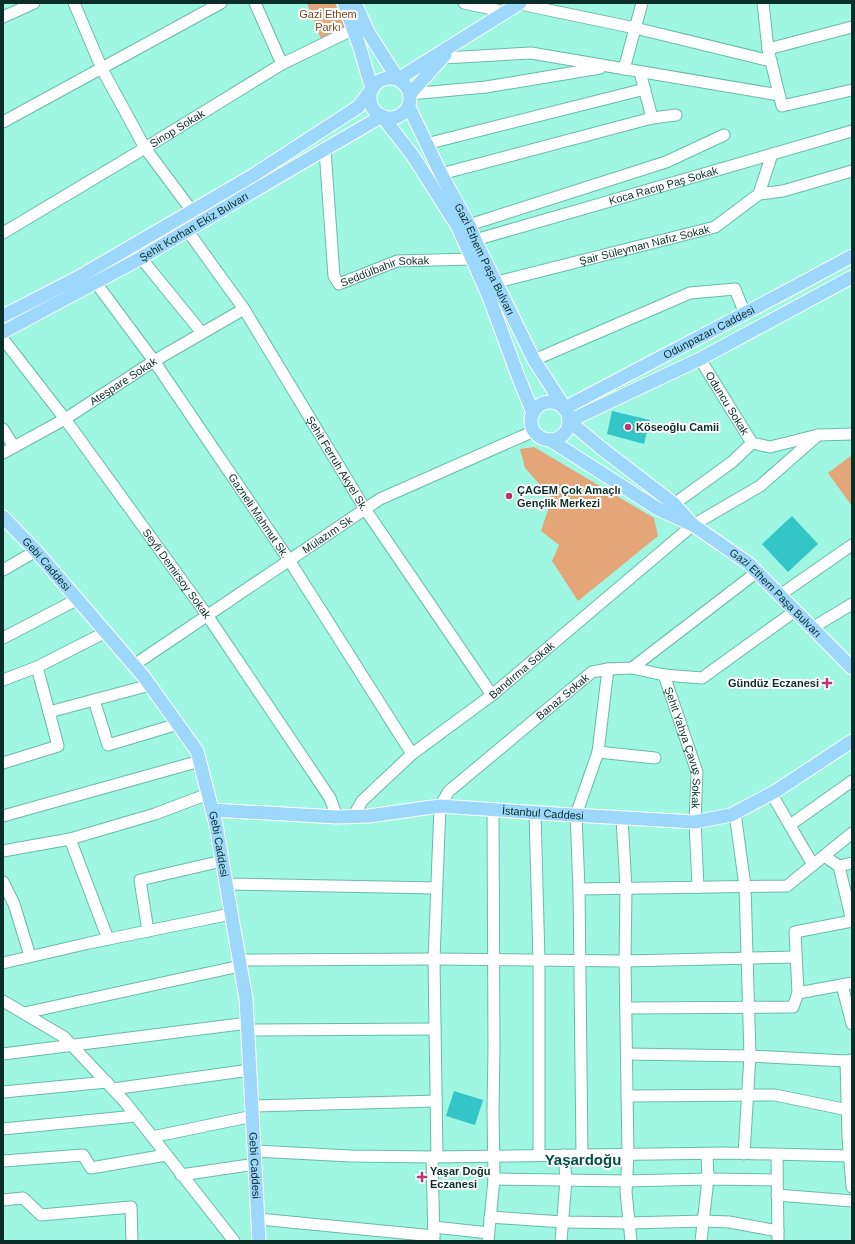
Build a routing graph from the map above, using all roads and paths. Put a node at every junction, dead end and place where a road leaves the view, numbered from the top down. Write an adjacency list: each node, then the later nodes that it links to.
1 (34, 3): 12 (street)
2 (74, 3): 22 (street)
3 (221, 3): 22 (street)
4 (255, 3): 20 (street)
5 (344, 3): 15 (main road)
6 (355, 3): 25 (main road)
7 (464, 3): 11 (street)
8 (520, 3): 11 (main road); 14 (street)
9 (642, 3): 14 (street)
10 (763, 3): 17 (street)
11 (506, 12): 16 (main road)
12 (3, 17)
13 (852, 27): 17 (street)
14 (635, 28): 19 (street); 23 (street)
15 (354, 29): 20 (street, Sinop Sokak); 27 (main road)
16 (453, 46): 18 (main road); 25 (main road)
17 (768, 50): 19 (street)
18 (443, 58): 21 (street); 29 (main road)
19 (771, 61): 30 (street)
20 (282, 64): 39 (street, Sinop Sokak)
21 (608, 66): 23 (street); 29 (street)
22 (102, 69): 35 (street); 39 (street)
23 (624, 69): 24 (street)
24 (640, 72): 26 (street); 30 (street)
25 (398, 78): 27 (main road); 29 (main road)
26 (645, 89): 34 (street); 38 (street)
27 (372, 90): 33 (main road); 45 (main road, Şehit Korhan Ekiz Bulvarı)
28 (852, 90): 30 (street)
29 (410, 94): 31 (main road)
30 (779, 95)
31 (409, 107): 33 (main road); 38 (main road, Gazi Ethem Paşa Bulvarı)
32 (676, 115): 34 (street)
33 (382, 116): 40 (main road, Şehit Korhan Ekiz Bulvarı); 52 (main road, Gazi Ethem Paşa Bulvarı)
34 (652, 118): 43 (street)
35 (3, 122)
36 (852, 131): 41 (street, Koca Racıp Paş Sokak)
37 (724, 135): 46 (street)
38 (426, 144): 43 (main road, Gazi Ethem Paşa Bulvarı)
39 (145, 148): 45 (street); 48 (street, Sinop Sokak)
40 (325, 150): 47 (main road, Şehit Korhan Ekiz Bulvarı); 52 (street, Seddülbahir Sokak)
41 (772, 154): 44 (street); 49 (street, Koca Racıp Paş Sokak)
42 (852, 171): 44 (street, Şair Süleyman Nafız Sokak)
43 (441, 174): 46 (main road, Gazi Ethem Paşa Bulvarı)
44 (759, 194): 54 (street, Şair Süleyman Nafız Sokak)
45 (192, 211): 58 (main road, Şehit Korhan Ekiz Bulvarı)
46 (469, 225): 49 (main road, Gazi Ethem Paşa Bulvarı)
47 (187, 230): 51 (main road, Şehit Korhan Ekiz Bulvarı); 56 (street, Şehit Ferruh Akyel Sk.)
48 (3, 233)
49 (475, 240): 54 (main road, Gazi Ethem Paşa Bulvarı)
50 (852, 256): 57 (main road, Odunpazarı Caddesi)
51 (141, 258): 55 (main road, Şehit Korhan Ekiz Bulvarı); 60 (street)
52 (471, 259): 65 (main road, Gazi Ethem Paşa Bulvarı)
53 (852, 277): 62 (main road, Odunpazarı Caddesi)
54 (497, 282): 63 (main road, Gazi Ethem Paşa Bulvarı)
55 (96, 283): 59 (main road, Şehit Korhan Ekiz Bulvarı); 64 (street, Gazneli Mahmut Sk.)
56 (244, 309): 60 (street, Ateşpare Sokak); 77 (street, Şehit Ferruh Akyel Sk.)
57 (745, 314): 63 (street); 66 (main road, Odunpazarı Caddesi)
58 (3, 316)
59 (3, 332)
60 (202, 332): 64 (street, Ateşpare Sokak)
61 (3, 339): 67 (street, Seyfi Demirsoy Sokak)
62 (700, 358): 66 (main road, Odunpazarı Caddesi); 73 (street, Oduncu Sokak)
63 (534, 360): 66 (main road, Gazi Ethem Paşa Bulvarı)
64 (154, 361): 67 (street, Ateşpare Sokak); 82 (street, Gazneli Mahmut Sk.)
65 (533, 413): 66 (main road); 69 (main road)
66 (567, 415): 72 (main road); 76 (main road, Gazi Ethem Paşa Bulvarı)
67 (65, 419): 74 (street, Ateşpare Sokak); 89 (street, Seyfi Demirsoy Sokak)
68 (3, 429): 74 (street)
69 (534, 431): 72 (main road); 77 (street, Mülazım Sk)
70 (852, 434): 71 (street, Oduncu Sokak)
71 (818, 435): 73 (street, Oduncu Sokak); 79 (street, Bandırma Sokak)
72 (550, 440): 79 (main road, Gazi Ethem Paşa Bulvarı)
73 (752, 443): 76 (street)
74 (14, 446): 75 (street, Ateşpare Sokak)
75 (3, 453)
76 (674, 504): 79 (main road, Gazi Ethem Paşa Bulvarı)
77 (365, 509): 82 (street, Mülazım Sk); 101 (street, Şehit Ferruh Akyel Sk.)
78 (3, 517): 81 (main road, Gebi Caddesi)
79 (693, 525): 84 (main road, Gazi Ethem Paşa Bulvarı); 101 (street, Bandırma Sokak)
80 (852, 545): 85 (street)
81 (36, 551): 83 (street); 86 (main road, Gebi Caddesi)
82 (289, 560): 89 (street, Mülazım Sk); 107 (street, Gazneli Mahmut Sk.)
83 (3, 570)
84 (757, 572): 85 (main road, Gazi Ethem Paşa Bulvarı); 95 (street)
85 (780, 595): 88 (main road, Gazi Ethem Paşa Bulvarı)
86 (78, 600): 91 (main road, Gebi Caddesi); 92 (street)
87 (852, 604): 90 (street)
88 (796, 611): 90 (main road, Gazi Ethem Paşa Bulvarı); 98 (street, Banaz Sokak)
89 (207, 615): 93 (street, Mülazım Sk); 122 (street, Seyfi Demirsoy Sokak)
90 (812, 628): 96 (main road, Gazi Ethem Paşa Bulvarı)
91 (106, 632): 93 (main road, Gebi Caddesi); 94 (street)
92 (3, 638)
93 (134, 665): 100 (main road, Gebi Caddesi)
94 (37, 667): 99 (street); 103 (street)
95 (632, 668): 97 (street, Banaz Sokak); 98 (street, Banaz Sokak)
96 (852, 668)
97 (608, 669): 106 (street); 114 (street, Banaz Sokak)
98 (664, 675): 124 (street, Şehit Yahya Çavuş Sokak)
99 (3, 680)
100 (150, 685): 102 (street); 104 (main road, Gebi Caddesi)
101 (492, 695): 107 (street, Bandırma Sokak)
102 (94, 700): 103 (street); 104 (street)
103 (49, 712): 110 (street)
104 (178, 724): 109 (main road, Gebi Caddesi)
105 (852, 741): 113 (main road, İstanbul Caddesi)
106 (598, 752): 108 (street); 119 (street)
107 (412, 754): 121 (street, Bandırma Sokak)
108 (655, 758)
109 (200, 761): 112 (main road, Gebi Caddesi); 120 (street)
110 (3, 763)
111 (852, 781): 125 (street)
112 (208, 794): 115 (main road, Gebi Caddesi); 127 (street)
113 (771, 794): 118 (main road, İstanbul Caddesi); 125 (street)
114 (440, 806): 116 (main road, İstanbul Caddesi); 121 (main road, İstanbul Caddesi); 138 (street)
115 (212, 810): 122 (main road, İstanbul Caddesi); 130 (main road, Gebi Caddesi)
116 (492, 810): 117 (main road, İstanbul Caddesi); 150 (street)
117 (535, 813): 119 (main road, İstanbul Caddesi); 151 (street)
118 (736, 813): 124 (main road, İstanbul Caddesi); 136 (street)
119 (576, 815): 123 (main road, İstanbul Caddesi); 140 (street)
120 (3, 816)
121 (353, 817): 122 (main road, İstanbul Caddesi)
122 (338, 818)
123 (622, 818): 124 (main road, İstanbul Caddesi); 139 (street)
124 (695, 822): 137 (street, Şehit Yahya Çavuş Sokak)
125 (790, 825): 132 (street)
126 (852, 833): 129 (street)
127 (70, 839): 128 (street); 145 (street)
128 (3, 852)
129 (824, 856): 132 (street); 133 (street)
130 (222, 861): 135 (main road, Gebi Caddesi); 144 (street)
131 (852, 863): 133 (street)
132 (813, 865): 136 (street)
133 (839, 866): 143 (street)
134 (3, 882): 141 (street)
135 (226, 884): 138 (street); 142 (main road, Gebi Caddesi)
136 (745, 886): 137 (street); 149 (street)
137 (698, 887): 139 (street)
138 (436, 888): 148 (street)
139 (626, 888): 140 (street); 153 (street)
140 (579, 889): 152 (street)
141 (8, 906): 146 (street)
142 (231, 914): 144 (street); 155 (main road, Gebi Caddesi)
143 (852, 921): 147 (street)
144 (148, 931): 145 (street)
145 (108, 939): 146 (street)
146 (30, 956): 154 (street)
147 (796, 957): 149 (street); 157 (street)
148 (434, 958): 150 (street); 155 (street); 164 (street)
149 (748, 958): 153 (street); 160 (street)
150 (493, 959): 151 (street); 185 (street)
151 (539, 960): 152 (street); 186 (street)
152 (580, 960): 153 (street); 188 (street)
153 (625, 961): 159 (street)
154 (3, 963)
155 (240, 963): 161 (street); 163 (main road, Gebi Caddesi)
156 (847, 984): 157 (street); 162 (street)
157 (798, 993): 160 (street)
158 (3, 1001): 161 (street)
159 (626, 1008): 160 (street); 167 (street)
160 (748, 1008): 168 (street)
161 (24, 1013): 165 (street)
162 (852, 1024)
163 (248, 1026): 164 (street); 165 (street); 170 (main road, Gebi Caddesi)
164 (435, 1029): 175 (street)
165 (72, 1046): 166 (street); 171 (street)
166 (3, 1054)
167 (627, 1054): 168 (street); 173 (street)
168 (750, 1056): 169 (street); 174 (street)
169 (849, 1060): 176 (street)
170 (250, 1070): 171 (street); 177 (main road, Gebi Caddesi)
171 (110, 1085): 172 (street); 178 (street)
172 (3, 1092)
173 (627, 1096): 174 (street); 189 (street)
174 (747, 1096): 176 (street); 183 (street)
175 (436, 1101): 177 (street); 192 (street)
176 (848, 1110): 181 (street)
177 (253, 1111): 180 (street); 193 (main road, Gebi Caddesi)
178 (136, 1116): 179 (street); 180 (street)
179 (3, 1129)
180 (152, 1137): 184 (street)
181 (850, 1137): 191 (street)
182 (707, 1154): 183 (street); 189 (street); 197 (street)
183 (744, 1154): 190 (street)
184 (166, 1155): 194 (street); 195 (street)
185 (493, 1155): 186 (street); 192 (street); 196 (street)
186 (539, 1155): 187 (street)
187 (564, 1155): 188 (street); 198 (street)
188 (582, 1155): 189 (street)
189 (628, 1155): 200 (street)
190 (777, 1155): 191 (street); 199 (street)
191 (850, 1156): 201 (street)
192 (435, 1157): 193 (street); 210 (street)
193 (256, 1158): 195 (street); 206 (main road, Gebi Caddesi)
194 (3, 1161)
195 (181, 1175): 214 (street)
196 (494, 1179): 198 (street); 205 (street)
197 (708, 1179): 199 (street); 200 (street); 207 (street)
198 (566, 1180): 200 (street); 208 (street)
199 (777, 1180): 202 (street)
200 (626, 1181): 209 (street)
201 (852, 1187)
202 (777, 1195): 204 (street); 211 (street)
203 (3, 1200): 213 (street)
204 (852, 1201)
205 (490, 1218): 208 (street); 212 (street)
206 (259, 1219): 210 (street); 215 (main road, Gebi Caddesi)
207 (704, 1221): 209 (street); 211 (street); 218 (street)
208 (563, 1222): 209 (street); 216 (street)
209 (629, 1223): 217 (street)
210 (434, 1235): 212 (street)
211 (778, 1236)
212 (488, 1237)
213 (132, 1241)
214 (234, 1241)
215 (260, 1241)
216 (561, 1241)
217 (631, 1241)
218 (701, 1241)

